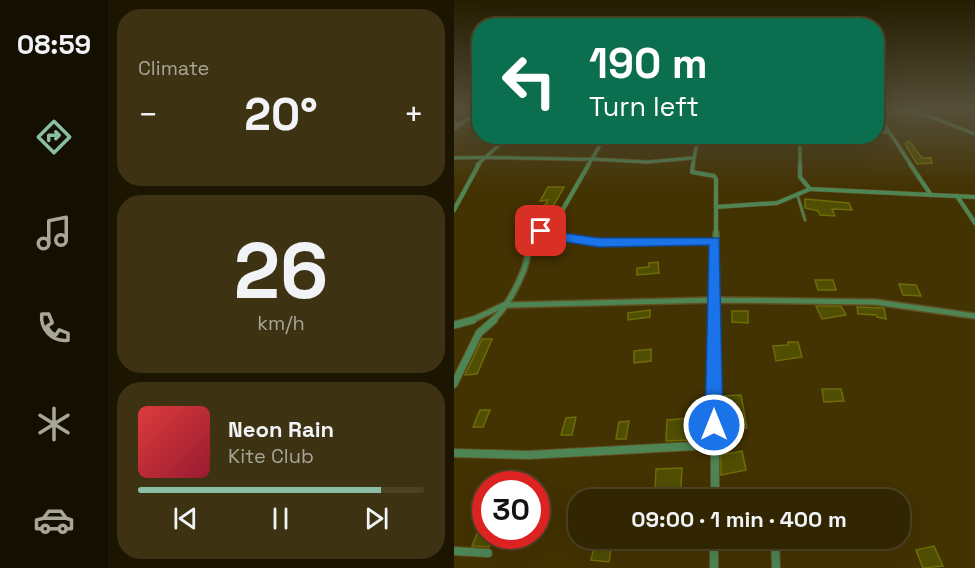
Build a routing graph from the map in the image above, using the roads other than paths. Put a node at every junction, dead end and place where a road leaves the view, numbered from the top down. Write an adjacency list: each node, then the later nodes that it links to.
1 (892, 137): 11 (street)
2 (501, 144): 7 (street)
3 (600, 144): 9 (street)
4 (696, 144): 8 (street)
5 (800, 144): 10 (street)
6 (454, 158): 7 (street)
7 (484, 158): 9 (street); 16 (street)
8 (692, 158): 9 (street); 15 (street)
9 (592, 159): 19 (street)
10 (810, 189): 11 (street); 13 (street)
11 (931, 195): 12 (street)
12 (957, 196): 14 (street); 18 (street)
13 (798, 197): 15 (street); 17 (lane)
14 (974, 197)
15 (716, 207): 20 (street)
16 (454, 210)
17 (805, 220)
18 (974, 223)
19 (538, 234): 20 (lane); 22 (street)
20 (715, 241): 21 (street)
21 (714, 300): 22 (street); 23 (street); 26 (street)
22 (504, 305): 24 (street); 25 (street)
23 (974, 316)
24 (454, 325)
25 (454, 383)
26 (714, 445): 27 (street); 28 (street)
27 (454, 453)
28 (715, 489)
29 (714, 549): 33 (street)
30 (775, 549): 34 (street)
31 (454, 551): 32 (street)
32 (488, 553)
33 (714, 568)
34 (776, 568)

